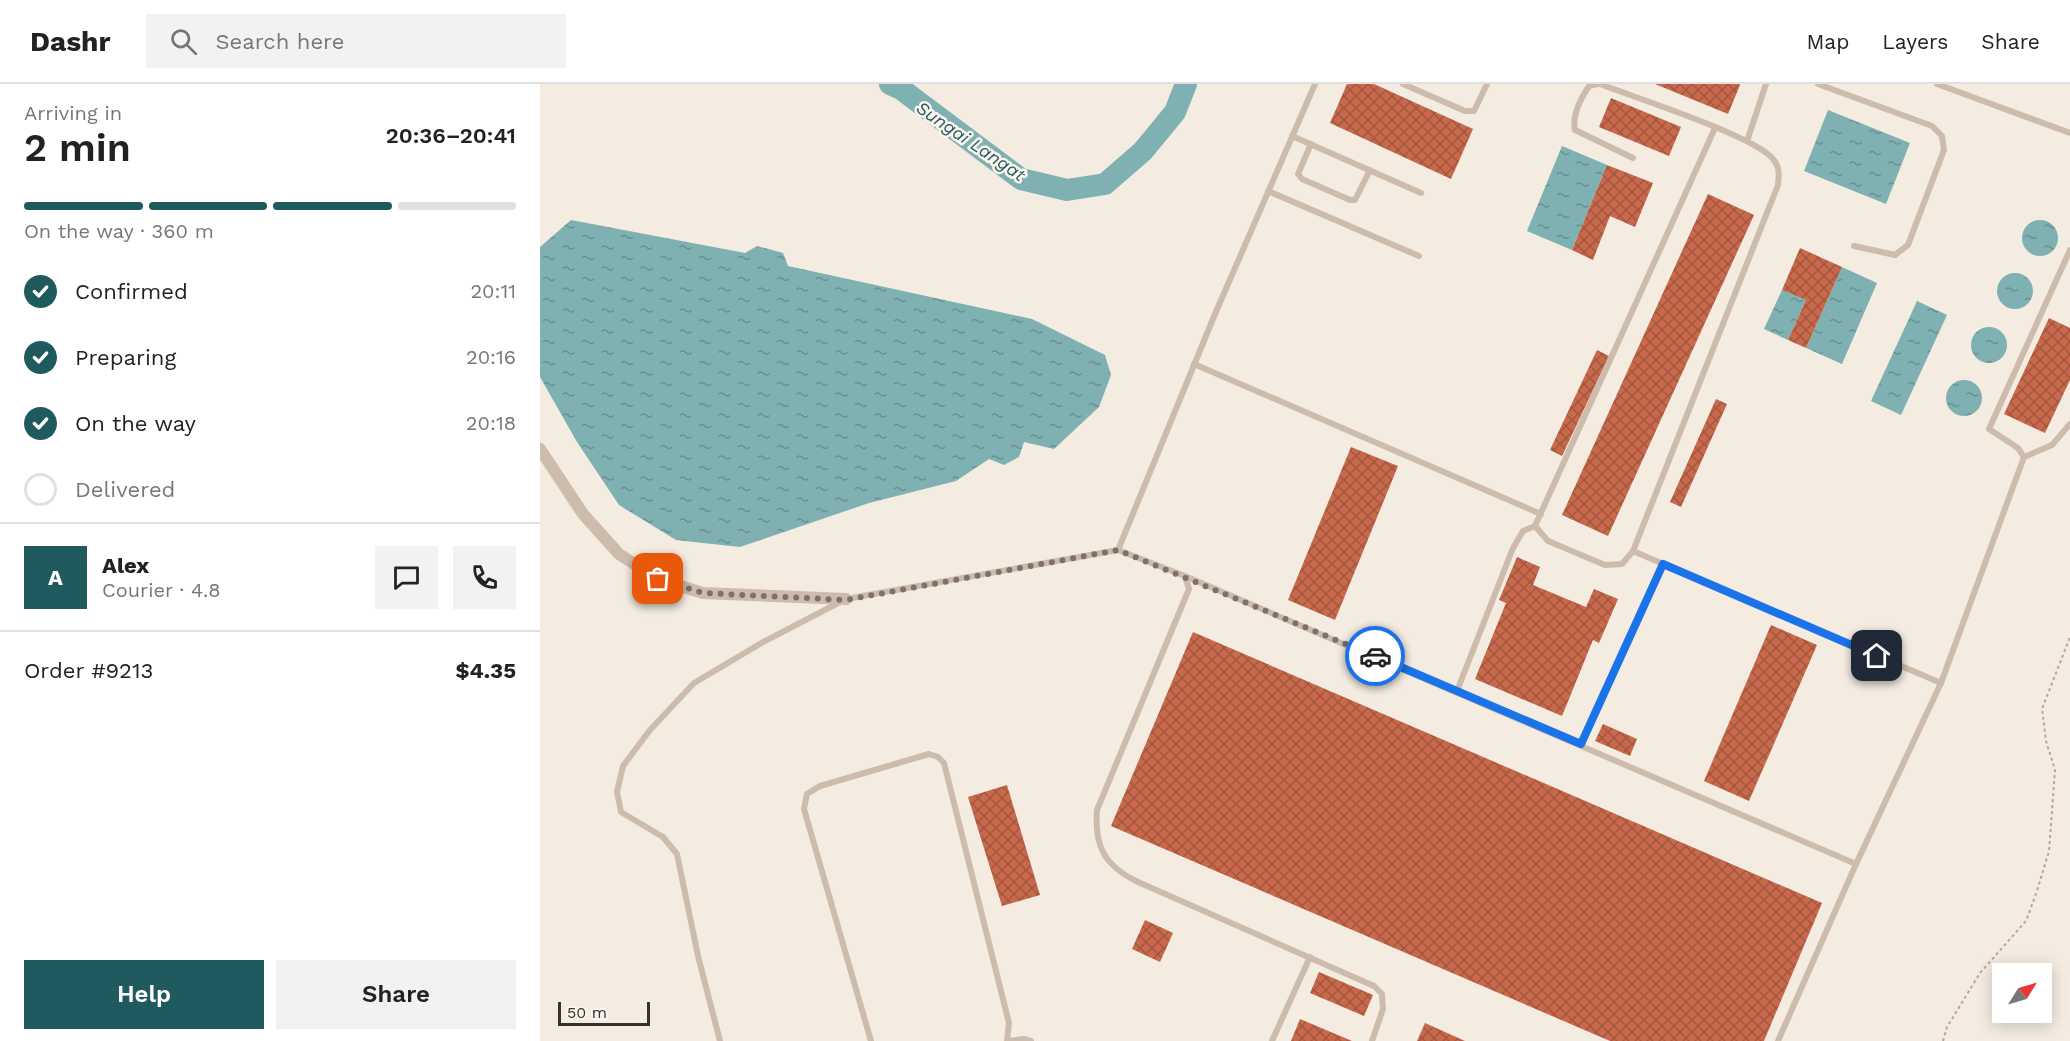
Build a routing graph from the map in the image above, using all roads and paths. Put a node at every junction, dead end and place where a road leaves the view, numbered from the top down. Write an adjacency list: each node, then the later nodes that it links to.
1 (1315, 84): 10 (lane)
2 (1403, 84): 3 (lane)
3 (1487, 84)
4 (1598, 84): 8 (lane); 13 (lane)
5 (1766, 84): 11 (lane)
6 (1818, 84): 17 (lane)
7 (1937, 84): 9 (lane)
8 (1715, 128): 11 (lane); 24 (lane)
9 (2070, 133)
10 (1292, 136): 12 (lane); 15 (lane)
11 (1747, 141): 27 (lane)
12 (1311, 144): 14 (lane); 14 (lane)
13 (1633, 158)
14 (1370, 170): 16 (lane)
15 (1268, 191): 19 (lane); 20 (lane)
16 (1421, 193)
17 (1854, 246)
18 (2070, 250): 23 (lane)
19 (1419, 256)
20 (1194, 364): 24 (lane); 26 (lane)
21 (2070, 424): 23 (lane)
22 (540, 449): 30 (street)
23 (2024, 457): 32 (lane)
24 (1541, 514): 25 (lane)
25 (1535, 526): 27 (lane); 33 (lane)
26 (1118, 550): 29 (lane); 30 (lane)
27 (1633, 551): 28 (lane)
28 (1663, 564): 32 (lane); 34 (lane)
29 (1185, 576): 33 (lane); 36 (lane)
30 (846, 600): 37 (lane)
31 (2070, 637): 44 (path)
32 (1941, 683): 35 (lane)
33 (1457, 691): 34 (lane)
34 (1581, 744): 35 (lane)
35 (1856, 864): 43 (lane)
36 (1310, 957): 41 (lane); 42 (lane)
37 (720, 1041)
38 (871, 1041): 39 (lane)
39 (1008, 1041): 40 (lane)
40 (1031, 1041)
41 (1272, 1041)
42 (1372, 1041)
43 (1778, 1041)
44 (1943, 1041)

